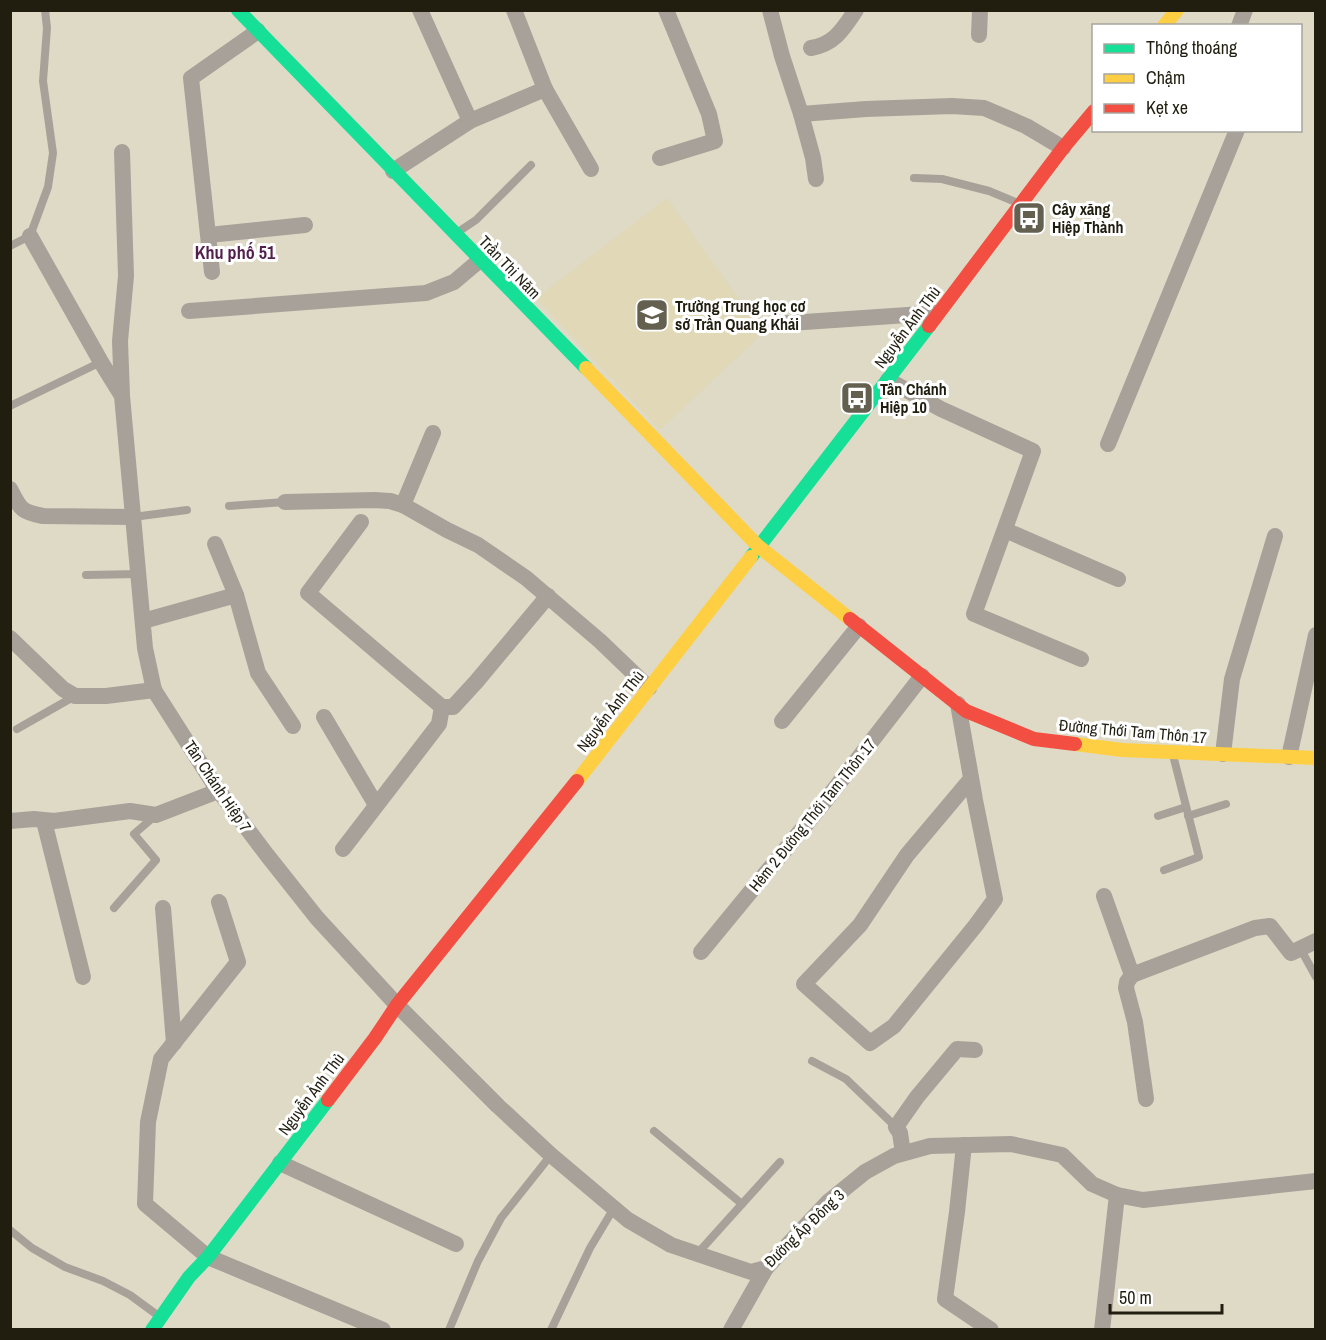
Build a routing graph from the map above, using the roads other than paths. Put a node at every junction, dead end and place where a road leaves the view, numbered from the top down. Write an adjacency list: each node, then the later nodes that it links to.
1 (45, 10): 31 (lane)
2 (238, 10): 11 (main road, Trần Thị Năm)
3 (420, 10): 17 (street)
4 (514, 10): 14 (street)
5 (666, 10): 21 (street)
6 (770, 10): 16 (street)
7 (980, 10): 12 (street)
8 (1177, 10): 10 (main road)
9 (856, 11): 13 (street)
10 (1166, 24)
11 (258, 31): 24 (main road, Trần Thị Năm); 30 (street)
12 (979, 36)
13 (811, 48)
14 (545, 89): 17 (street); 23 (street)
15 (1092, 113): 19 (main road, Nguyễn Ảnh Thủ)
16 (801, 114): 19 (street); 26 (street)
17 (470, 122): 24 (street)
18 (1236, 132): 43 (street)
19 (1063, 148): 27 (main road, Nguyễn Ảnh Thủ)
20 (122, 152): 40 (street)
21 (660, 158)
22 (531, 165): 29 (lane)
23 (591, 169)
24 (393, 171): 29 (main road, Trần Thị Năm)
25 (914, 178): 27 (lane)
26 (816, 179)
27 (1021, 204): 36 (main road, Nguyễn Ảnh Thủ)
28 (305, 225): 30 (street)
29 (455, 234): 33 (main road, Trần Thị Năm)
30 (208, 235): 34 (street)
31 (30, 236): 32 (lane); 38 (street)
32 (10, 246)
33 (480, 260): 35 (street); 54 (main road, Trần Thị Năm)
34 (212, 272)
35 (189, 311)
36 (937, 313): 37 (street); 39 (main road, Nguyễn Ảnh Thủ)
37 (775, 324)
38 (101, 362): 40 (street); 41 (lane)
39 (888, 380): 51 (street); 54 (main road, Nguyễn Ảnh Thủ)
40 (122, 396): 49 (street)
41 (10, 406)
42 (433, 433): 46 (street)
43 (1108, 444)
44 (10, 489): 49 (street)
45 (285, 502): 46 (street); 47 (lane)
46 (403, 505): 59 (street)
47 (229, 506)
48 (187, 510): 49 (lane)
49 (133, 517): 55 (street)
50 (361, 522): 70 (street)
51 (1005, 530): 57 (street); 64 (street)
52 (1275, 536): 76 (street)
53 (215, 544): 58 (street)
54 (758, 546): 61 (main road, Đường Thới Tam Thôn 17); 66 (main road, Nguyễn Ảnh Thủ)
55 (139, 574): 56 (lane); 60 (street)
56 (86, 575)
57 (1118, 579)
58 (236, 595): 60 (street); 73 (street)
59 (548, 596): 66 (street); 70 (street)
60 (143, 621): 67 (street)
61 (859, 626): 65 (main road, Đường Thới Tam Thôn 17); 72 (street)
62 (1316, 635): 77 (street)
63 (10, 638): 68 (street)
64 (1081, 659)
65 (922, 676): 69 (main road, Đường Thới Tam Thôn 17); 96 (street, Hẻm 2 Đường Thới Tam Thôn 17)
66 (649, 688): 100 (main road, Nguyễn Ảnh Thủ)
67 (154, 690): 68 (street); 80 (street, Tân Chánh Hiệp 7)
68 (75, 696): 74 (lane)
69 (958, 704): 75 (main road, Đường Thới Tam Thôn 17); 79 (street)
70 (442, 707): 82 (street)
71 (324, 717): 82 (street)
72 (782, 721)
73 (293, 726)
74 (17, 729)
75 (1172, 752): 76 (main road, Đường Thới Tam Thôn 17); 83 (lane)
76 (1223, 754): 77 (main road, Đường Thới Tam Thôn 17)
77 (1288, 757): 78 (main road, Đường Thới Tam Thôn 17)
78 (1316, 758)
79 (971, 779): 79 (street)
80 (218, 791): 84 (street); 100 (street, Tân Chánh Hiệp 7)
81 (1226, 804): 83 (lane)
82 (376, 805): 88 (street)
83 (1187, 811): 85 (lane); 89 (lane)
84 (156, 814): 87 (street); 92 (lane)
85 (1158, 816)
86 (10, 821): 87 (street)
87 (44, 821): 98 (street)
88 (343, 849)
89 (1164, 870)
90 (1104, 896): 97 (street)
91 (219, 902): 101 (street)
92 (114, 908)
93 (163, 908): 101 (street)
94 (1316, 941): 95 (street)
95 (1300, 948): 97 (street); 99 (lane)
96 (701, 952)
97 (1132, 975): 104 (street)
98 (83, 977)
99 (1316, 977)
100 (397, 1005): 109 (street, Đường Ấp Đông 3); 111 (main road, Nguyễn Ảnh Thủ)
101 (174, 1043): 119 (street)
102 (975, 1050): 105 (street)
103 (812, 1061): 105 (lane)
104 (1146, 1099)
105 (897, 1126): 108 (street)
106 (654, 1131): 114 (lane)
107 (964, 1145): 108 (street, Đường Ấp Đông 3); 113 (street, Đường Ấp Đông 3); 127 (street)
108 (903, 1153): 120 (street, Đường Ấp Đông 3)
109 (551, 1155): 115 (street, Đường Ấp Đông 3); 124 (lane)
110 (780, 1162): 114 (lane)
111 (280, 1163): 117 (street); 119 (main road, Nguyễn Ảnh Thủ)
112 (1316, 1181): 113 (street, Đường Ấp Đông 3)
113 (1117, 1196): 128 (street)
114 (742, 1204): 118 (lane)
115 (614, 1207): 118 (street, Đường Ấp Đông 3); 125 (lane)
116 (10, 1230): 121 (lane)
117 (456, 1244)
118 (697, 1254): 120 (street, Đường Ấp Đông 3)
119 (208, 1257): 121 (main road, Nguyễn Ảnh Thủ); 123 (street)
120 (766, 1268): 126 (street)
121 (161, 1317): 122 (main road, Nguyễn Ảnh Thủ)
122 (152, 1329)
123 (382, 1329)
124 (448, 1329)
125 (551, 1329)
126 (731, 1329)
127 (991, 1329)
128 (1102, 1329)

